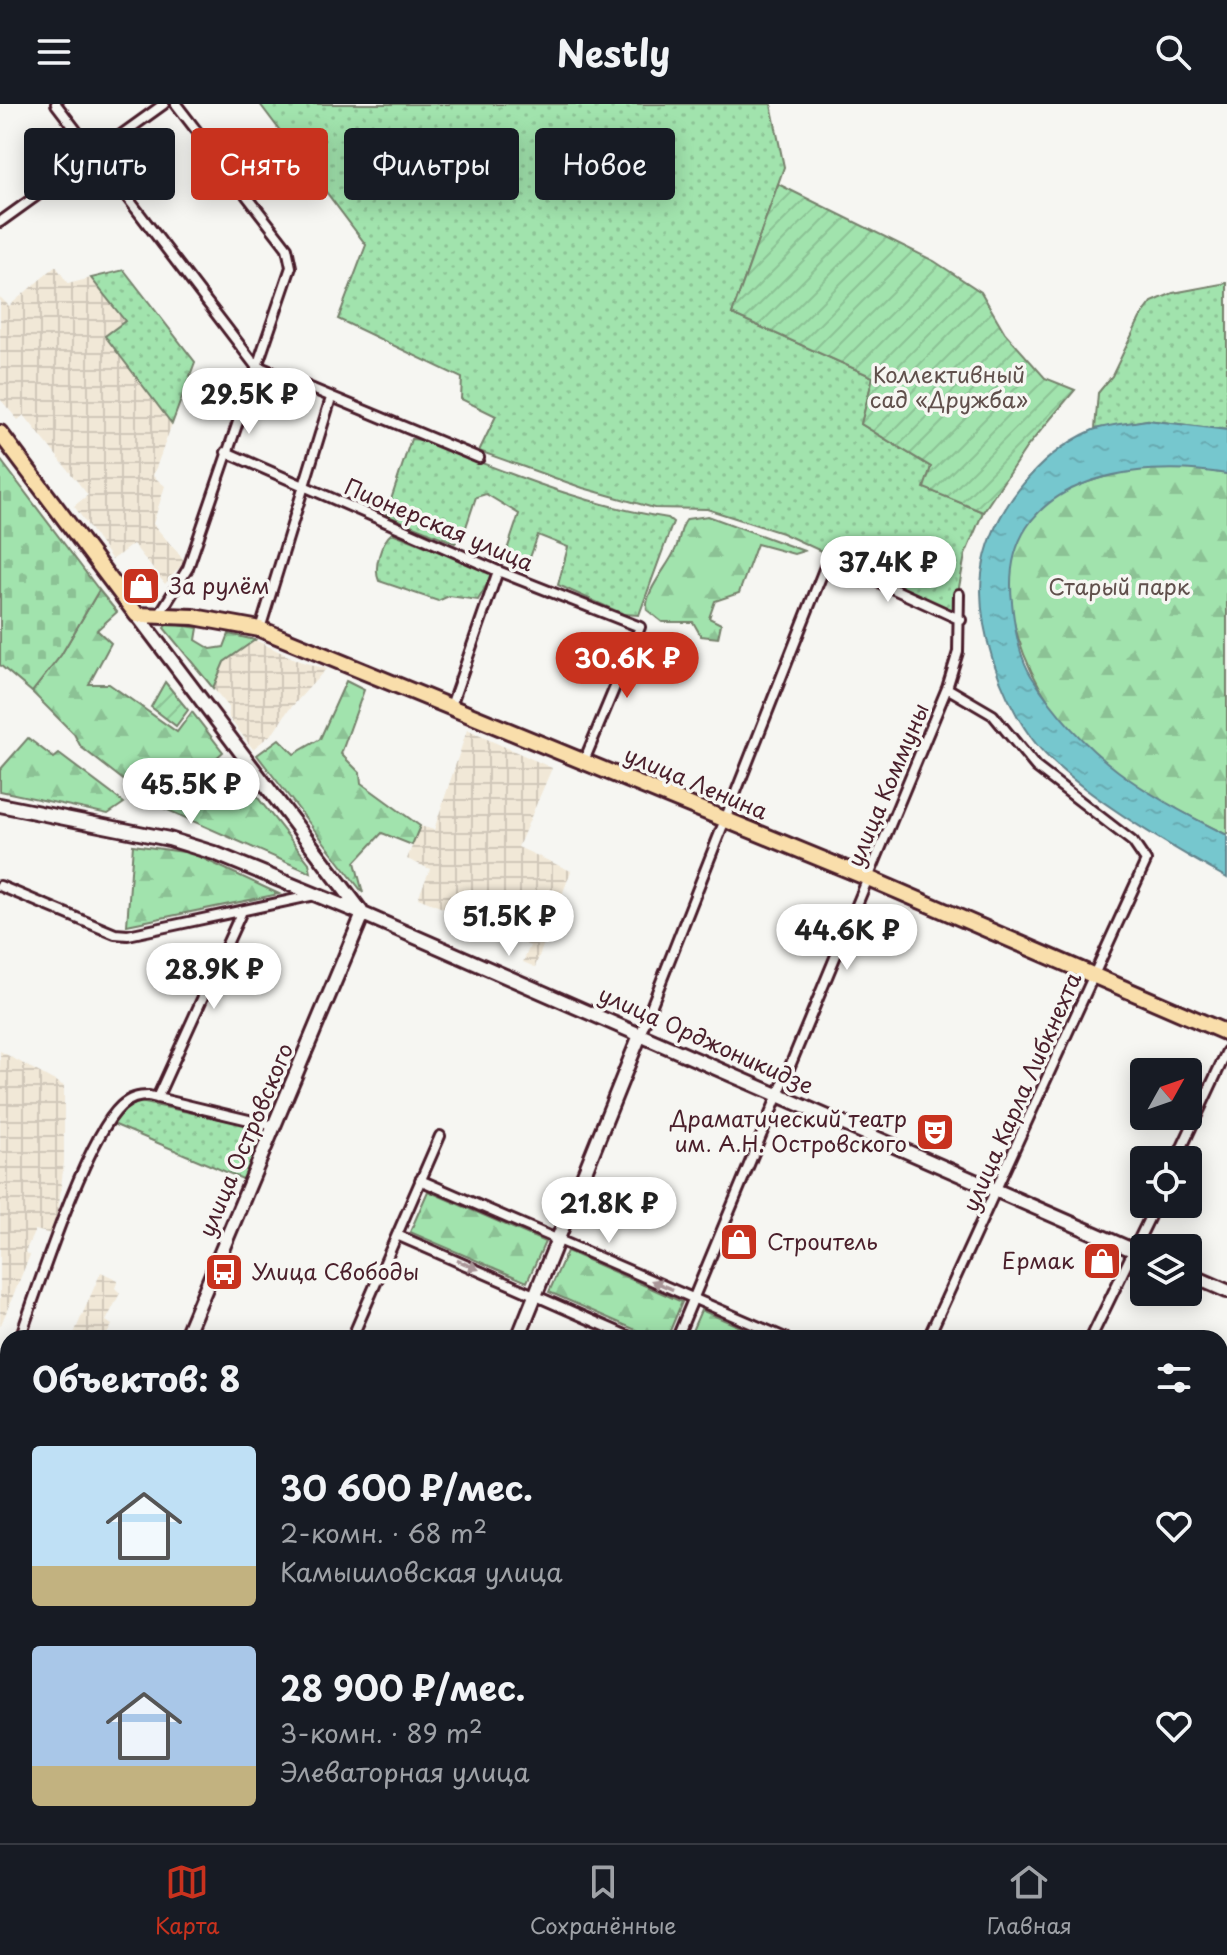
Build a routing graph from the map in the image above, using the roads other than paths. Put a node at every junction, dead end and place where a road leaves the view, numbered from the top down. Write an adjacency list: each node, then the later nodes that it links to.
1 (56, 104): 4 (street)
2 (164, 104): 5 (street)
3 (176, 104): 9 (street)
4 (74, 128)
5 (132, 128)
6 (31, 200): 8 (street)
7 (129, 200): 9 (street)
8 (0, 222)
9 (255, 365): 10 (street); 12 (street)
10 (331, 398): 13 (street); 14 (street)
11 (0, 433): 17 (main road, улица Орджоникидзе)
12 (226, 452): 14 (street, Пионерская улица); 18 (street)
13 (479, 458)
14 (304, 486): 15 (street, Пионерская улица); 20 (street)
15 (498, 571): 22 (street); 23 (street, Пионерская улица)
16 (959, 594): 19 (street, улица Коммуны)
17 (137, 615): 18 (main road, улица Ленина); 30 (main road, улица Орджоникидзе)
18 (159, 615): 20 (main road, улица Ленина)
19 (961, 620): 21 (street, улица Коммуны); 25 (street)
20 (260, 629): 22 (main road, улица Ленина)
21 (947, 688): 26 (street, улица Коммуны); 31 (street, улица Карла Либкнехта)
22 (451, 706): 23 (main road, улица Ленина)
23 (584, 761): 25 (main road, улица Ленина)
24 (0, 805): 28 (main road)
25 (726, 819): 26 (main road, улица Ленина); 33 (street)
26 (868, 878): 31 (main road, улица Ленина); 35 (street, улица Коммуны)
27 (0, 886): 29 (street)
28 (316, 895): 29 (street); 30 (main road)
29 (242, 911): 36 (street)
30 (363, 914): 33 (main road, улица Орджоникидзе); 37 (main road, улица Островского)
31 (1094, 976): 32 (main road, улица Ленина); 41 (street, улица Карла Либкнехта)
32 (1227, 1033)
33 (640, 1035): 35 (main road, улица Орджоникидзе); 43 (main road)
34 (1227, 1051): 39 (street)
35 (780, 1096): 41 (main road, улица Орджоникидзе); 49 (street, улица Коммуны)
36 (157, 1098): 37 (street); 50 (street)
37 (274, 1126): 51 (main road, улица Островского)
38 (440, 1136): 40 (street)
39 (1183, 1146)
40 (420, 1180): 42 (street); 43 (street)
41 (997, 1191): 44 (main road, улица Орджоникидзе); 57 (street, улица Карла Либкнехта)
42 (397, 1235): 48 (street, one-way to 48); 52 (street)
43 (557, 1240): 48 (main road); 49 (street, one-way to 43)
44 (1130, 1249)
45 (1130, 1269): 58 (street)
46 (1202, 1280): 47 (main road)
47 (1227, 1291)
48 (536, 1294): 53 (main road); 54 (street)
49 (695, 1299): 55 (street, улица Коммуны); 56 (street)
50 (23, 1330)
51 (188, 1330)
52 (355, 1330)
53 (521, 1330)
54 (615, 1330)
55 (681, 1330)
56 (767, 1330)
57 (932, 1330)
58 (1096, 1330)

